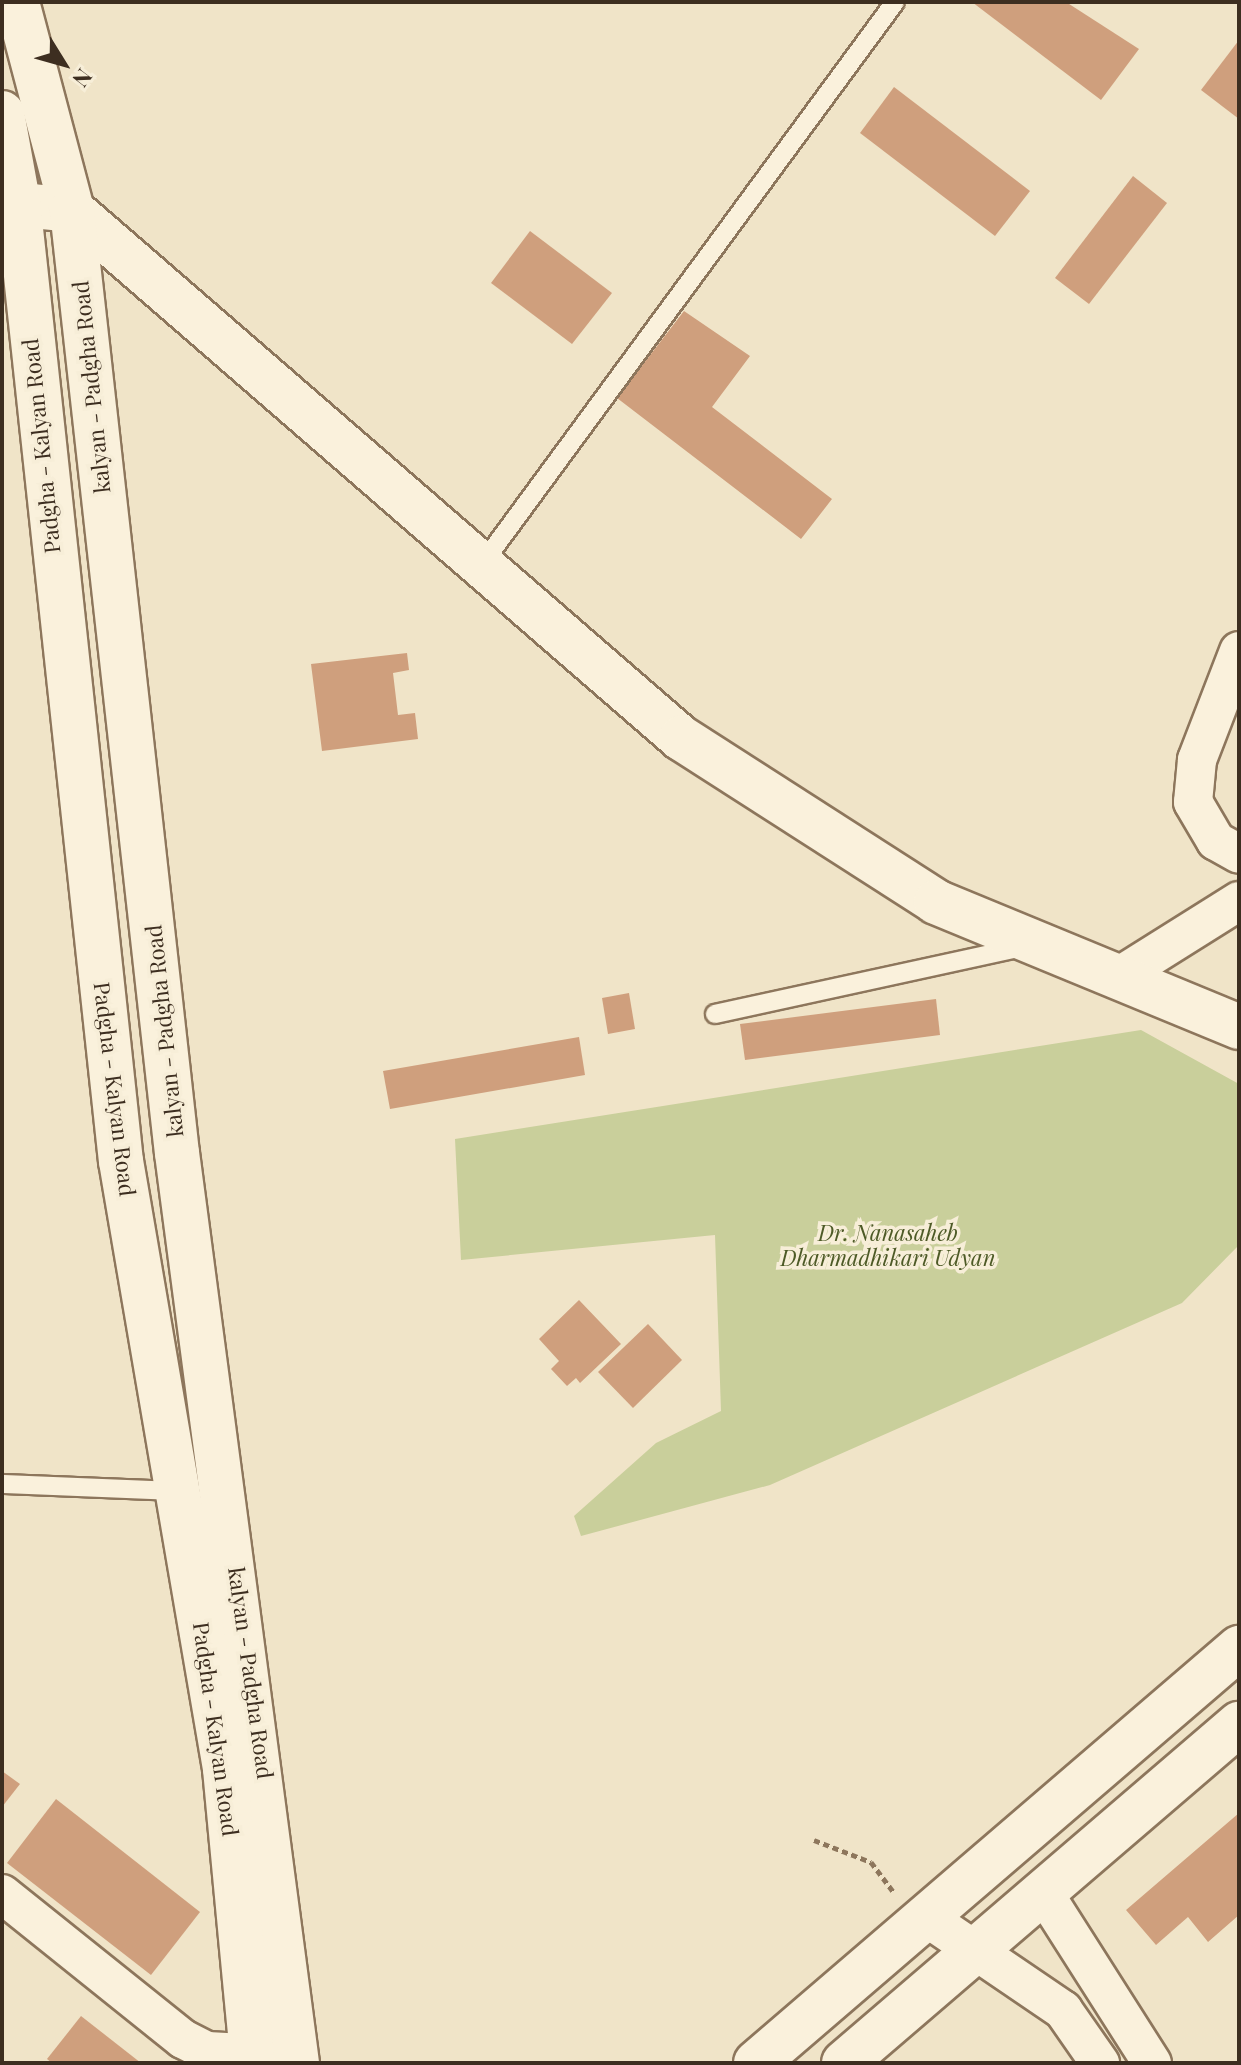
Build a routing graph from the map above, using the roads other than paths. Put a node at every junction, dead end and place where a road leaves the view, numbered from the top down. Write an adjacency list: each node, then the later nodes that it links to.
1 (17, 2): 5 (main road, kalyan - Padgha Road)
2 (895, 2): 6 (lane)
3 (2, 113): 4 (main road, Padgha - Kalyan Road)
4 (10, 202): 5 (main road); 15 (main road, Padgha - Kalyan Road)
5 (72, 210): 6 (main road); 14 (main road, kalyan - Padgha Road)
6 (482, 564): 10 (main road)
7 (1239, 651): 8 (street)
8 (1239, 854)
9 (1239, 901): 11 (street)
10 (1028, 946): 11 (main road); 12 (lane)
11 (1118, 977): 13 (main road)
12 (715, 1014)
13 (1239, 1027)
14 (177, 1153): 15 (main road); 26 (main road, kalyan - Padgha Road)
15 (121, 1161): 17 (main road, Padgha - Kalyan Road)
16 (2, 1484): 17 (lane)
17 (182, 1491): 27 (main road, Padgha - Kalyan Road)
18 (1239, 1648): 22 (main road)
19 (1239, 1724): 21 (main road)
20 (2, 1894): 25 (street)
21 (1045, 1895): 23 (main road); 31 (street)
22 (919, 1924): 23 (street); 24 (main road)
23 (978, 1951): 28 (main road); 30 (street)
24 (810, 2016): 28 (main road); 29 (main road)
25 (172, 2051): 27 (street)
26 (297, 2058): 27 (street)
27 (253, 2060)
28 (845, 2062)
29 (756, 2063)
30 (1100, 2063)
31 (1152, 2063)

